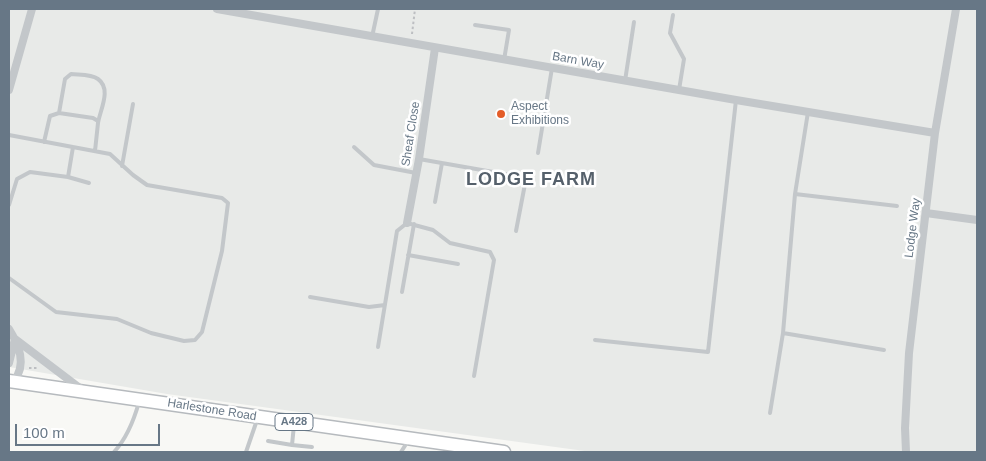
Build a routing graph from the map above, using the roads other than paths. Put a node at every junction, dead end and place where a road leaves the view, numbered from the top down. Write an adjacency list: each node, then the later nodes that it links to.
1 (32, 9): 13 (street)
2 (218, 9): 8 (street, Barn Way)
3 (378, 9): 8 (lane)
4 (956, 9): 20 (street, Lodge Way)
5 (673, 15): 14 (lane)
6 (634, 22): 12 (lane)
7 (475, 26): 10 (lane)
8 (372, 37): 9 (street, Barn Way)
9 (436, 48): 10 (street, Barn Way); 27 (street, Sheaf Close)
10 (504, 60): 11 (street, Barn Way)
11 (552, 68): 12 (street, Barn Way); 26 (lane)
12 (625, 81): 14 (street, Barn Way)
13 (9, 90)
14 (678, 90): 15 (street, Barn Way)
15 (736, 100): 17 (street, Barn Way); 50 (lane)
16 (133, 104): 29 (lane)
17 (808, 112): 20 (street, Barn Way); 33 (lane)
18 (59, 113): 19 (lane); 19 (lane); 22 (lane)
19 (98, 121): 25 (lane)
20 (935, 133): 37 (street, Lodge Way)
21 (9, 134): 22 (lane)
22 (44, 142): 23 (lane)
23 (73, 147): 25 (lane); 31 (lane)
24 (354, 147): 30 (lane)
25 (95, 151): 29 (lane)
26 (538, 153)
27 (419, 159): 28 (lane); 30 (street, Sheaf Close)
28 (442, 163): 34 (lane); 40 (lane)
29 (122, 166): 43 (lane)
30 (416, 173): 39 (street, Sheaf Close)
31 (68, 177): 32 (lane); 35 (lane)
32 (89, 183)
33 (795, 194): 36 (lane); 48 (lane)
34 (435, 202)
35 (9, 205)
36 (897, 206)
37 (926, 213): 38 (street); 69 (street, Lodge Way)
38 (977, 220)
39 (410, 223): 41 (lane); 46 (lane); 54 (lane)
40 (516, 231)
41 (408, 255): 42 (lane); 44 (lane)
42 (458, 264)
43 (9, 278)
44 (402, 292)
45 (310, 297): 46 (lane)
46 (385, 305): 51 (lane)
47 (9, 328): 49 (street)
48 (783, 333): 52 (lane); 58 (lane)
49 (15, 339): 53 (street); 55 (street); 56 (street)
50 (595, 340)
51 (378, 347)
52 (884, 350)
53 (9, 363)
54 (474, 376)
55 (11, 381): 56 (main road, Harlestone Road / A428)
56 (85, 391): 57 (main road, Harlestone Road / A428)
57 (140, 400): 59 (main road, Harlestone Road / A428); 65 (lane)
58 (770, 413)
59 (258, 417): 60 (main road, Harlestone Road / A428); 66 (lane)
60 (294, 422): 61 (main road, Harlestone Road / A428); 63 (lane)
61 (410, 439): 67 (lane); 68 (main road, Harlestone Road / A428)
62 (268, 441): 63 (lane)
63 (292, 445): 64 (lane)
64 (312, 447)
65 (114, 452)
66 (246, 452)
67 (401, 452)
68 (504, 452)
69 (906, 452)

